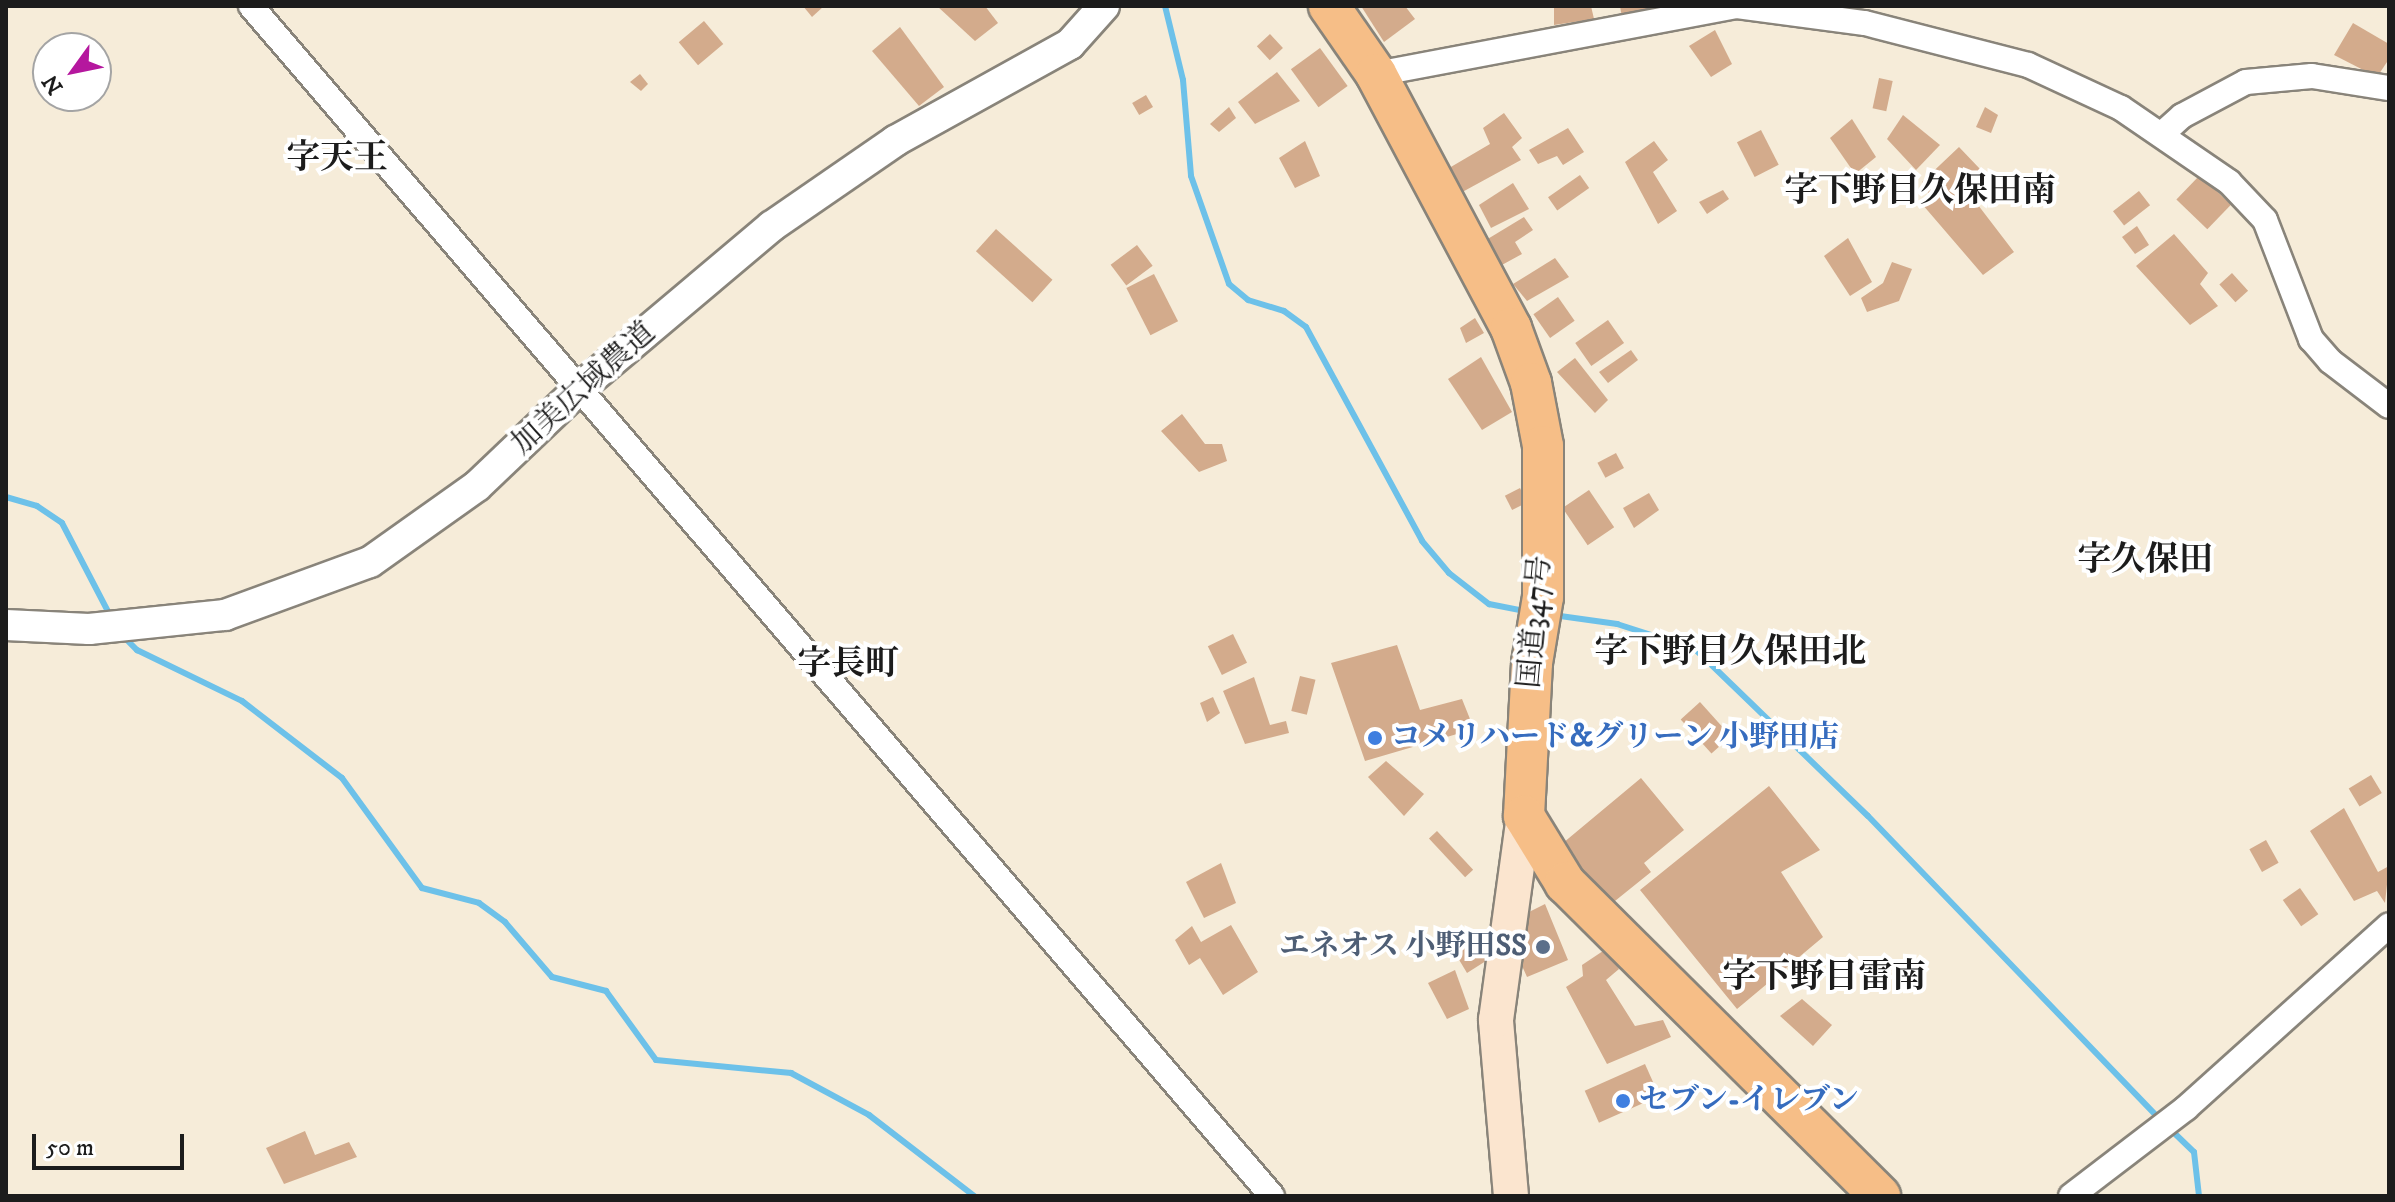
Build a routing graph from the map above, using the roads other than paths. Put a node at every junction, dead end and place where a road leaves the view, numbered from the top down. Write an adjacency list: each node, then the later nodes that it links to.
1 (251, 6): 8 (street)
2 (1104, 6): 8 (street, 加美広域農道)
3 (1329, 6): 5 (highway, 国道347号)
4 (1861, 14): 5 (street); 7 (street)
5 (1376, 74): 11 (highway, 国道347号)
6 (2389, 88): 7 (street)
7 (2162, 134): 9 (street)
8 (582, 386): 10 (street, 加美広域農道); 13 (street)
9 (2389, 406)
10 (6, 625)
11 (1524, 816): 14 (main road); 15 (highway)
12 (2389, 925): 16 (street)
13 (1272, 1196)
14 (1511, 1196)
15 (1880, 1196)
16 (2071, 1196)

